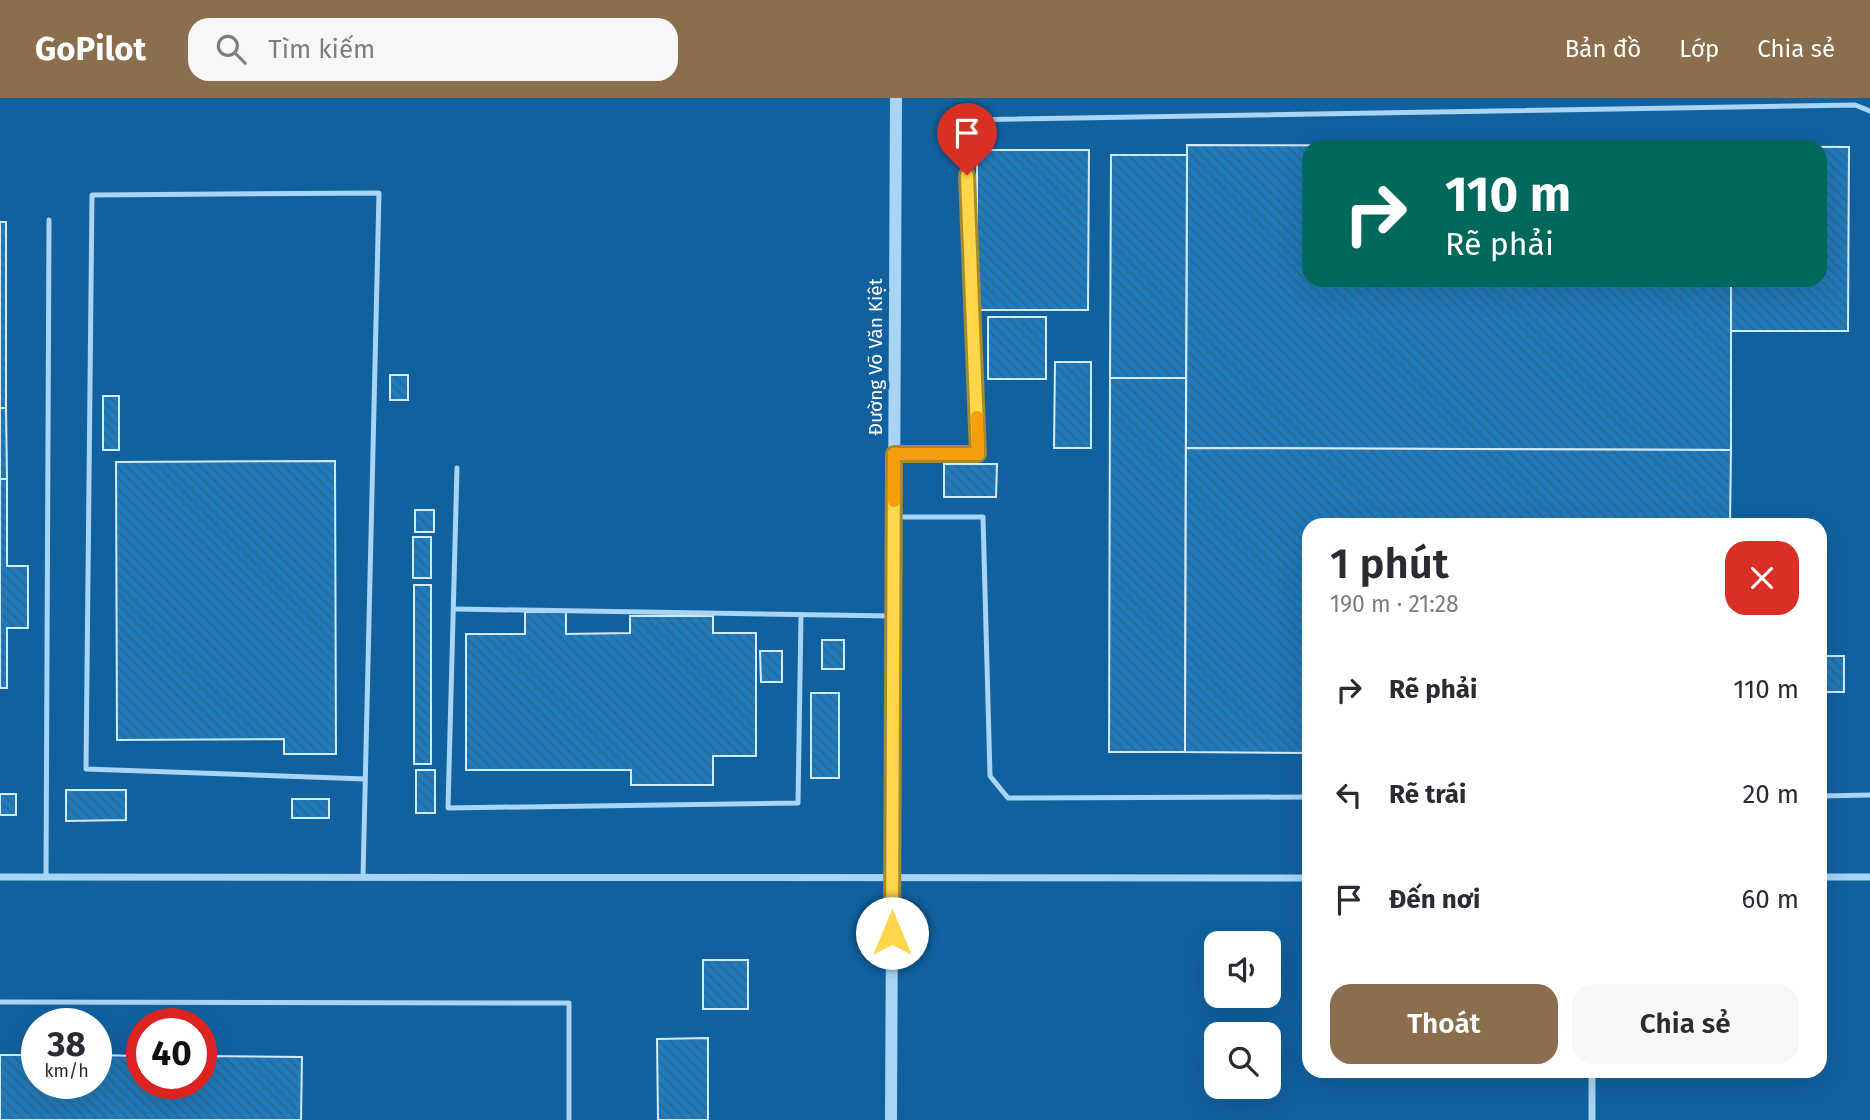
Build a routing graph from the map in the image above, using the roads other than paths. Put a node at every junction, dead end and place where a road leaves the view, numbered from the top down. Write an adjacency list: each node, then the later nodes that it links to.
1 (896, 98): 4 (street, Đường Võ Văn Kiệt)
2 (1870, 111): 4 (lane)
3 (49, 220): 15 (lane)
4 (894, 454): 6 (street, Đường Võ Văn Kiệt)
5 (457, 468): 7 (lane)
6 (894, 517): 9 (street, Đường Võ Văn Kiệt); 13 (lane)
7 (455, 609): 8 (lane); 8 (lane)
8 (801, 614): 9 (lane)
9 (893, 616): 20 (street, Đường Võ Văn Kiệt)
10 (365, 779): 10 (lane); 18 (lane)
11 (1870, 795): 12 (lane)
12 (1827, 796)
13 (1302, 797)
14 (0, 877): 15 (street)
15 (46, 877): 18 (street)
16 (1827, 877): 17 (street)
17 (1870, 877)
18 (363, 878): 20 (street)
19 (1302, 878): 20 (street)
20 (892, 879): 24 (street, Đường Võ Văn Kiệt)
21 (0, 1002): 23 (lane)
22 (1592, 1078): 25 (street)
23 (569, 1120)
24 (891, 1120)
25 (1592, 1120)

